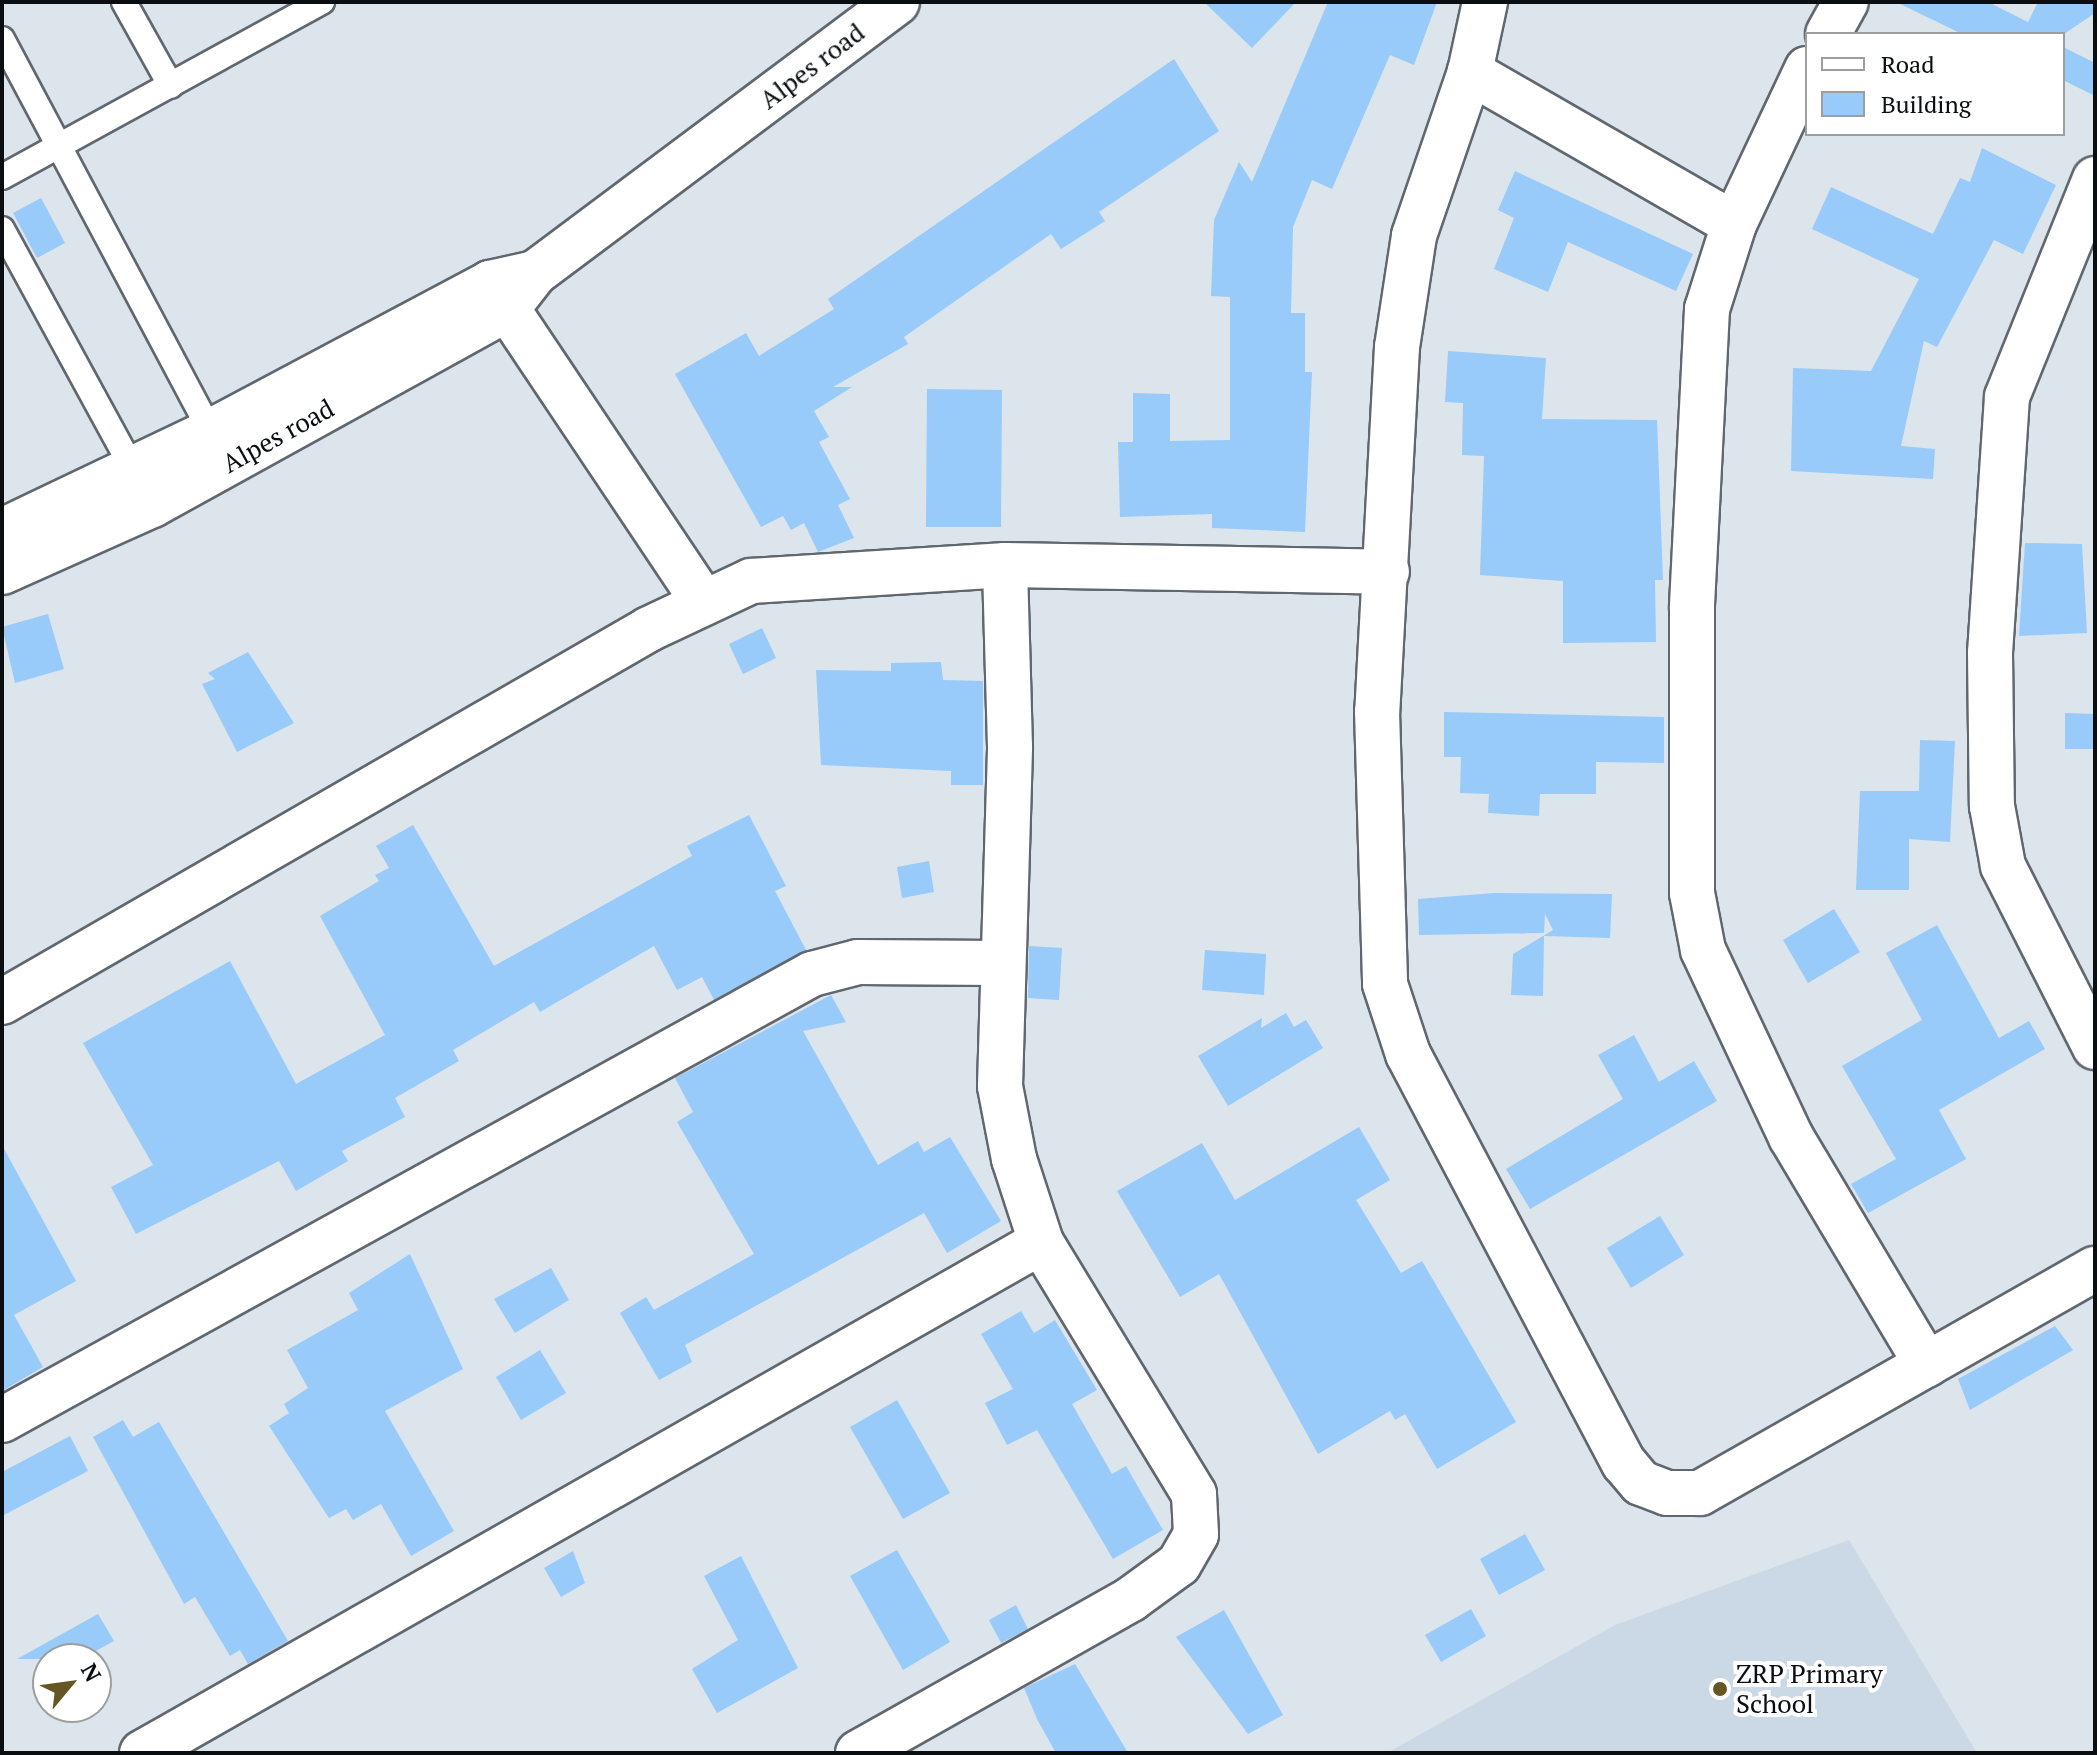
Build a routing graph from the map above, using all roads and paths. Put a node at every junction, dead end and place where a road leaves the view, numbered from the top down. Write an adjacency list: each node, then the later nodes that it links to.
1 (322, 2): 10 (lane)
2 (897, 2): 16 (street, Alpes road)
3 (1485, 2): 8 (street)
4 (1846, 2): 6 (street)
5 (132, 4): 10 (lane)
6 (1829, 32)
7 (2, 39): 11 (lane)
8 (1470, 72): 14 (street); 22 (street)
9 (1805, 73): 14 (street)
10 (171, 86): 11 (lane)
11 (60, 145): 12 (lane); 17 (lane)
12 (2, 177)
13 (2095, 179): 26 (street)
14 (1734, 224): 29 (street)
15 (2, 229): 18 (lane)
16 (499, 296): 17 (street, Alpes road); 23 (street)
17 (219, 448): 18 (street, Alpes road)
18 (142, 487): 19 (street, Alpes road); 21 (street, Alpes road)
19 (2, 531)
20 (1005, 565): 22 (street); 23 (street); 24 (street)
21 (2, 572)
22 (1387, 572): 29 (street)
23 (702, 600): 25 (street)
24 (999, 963): 27 (street); 30 (street)
25 (2, 1002)
26 (2095, 1047)
27 (1041, 1242): 31 (street); 32 (street)
28 (2095, 1269): 29 (street)
29 (1927, 1365)
30 (2, 1420)
31 (142, 1753)
32 (858, 1753)

